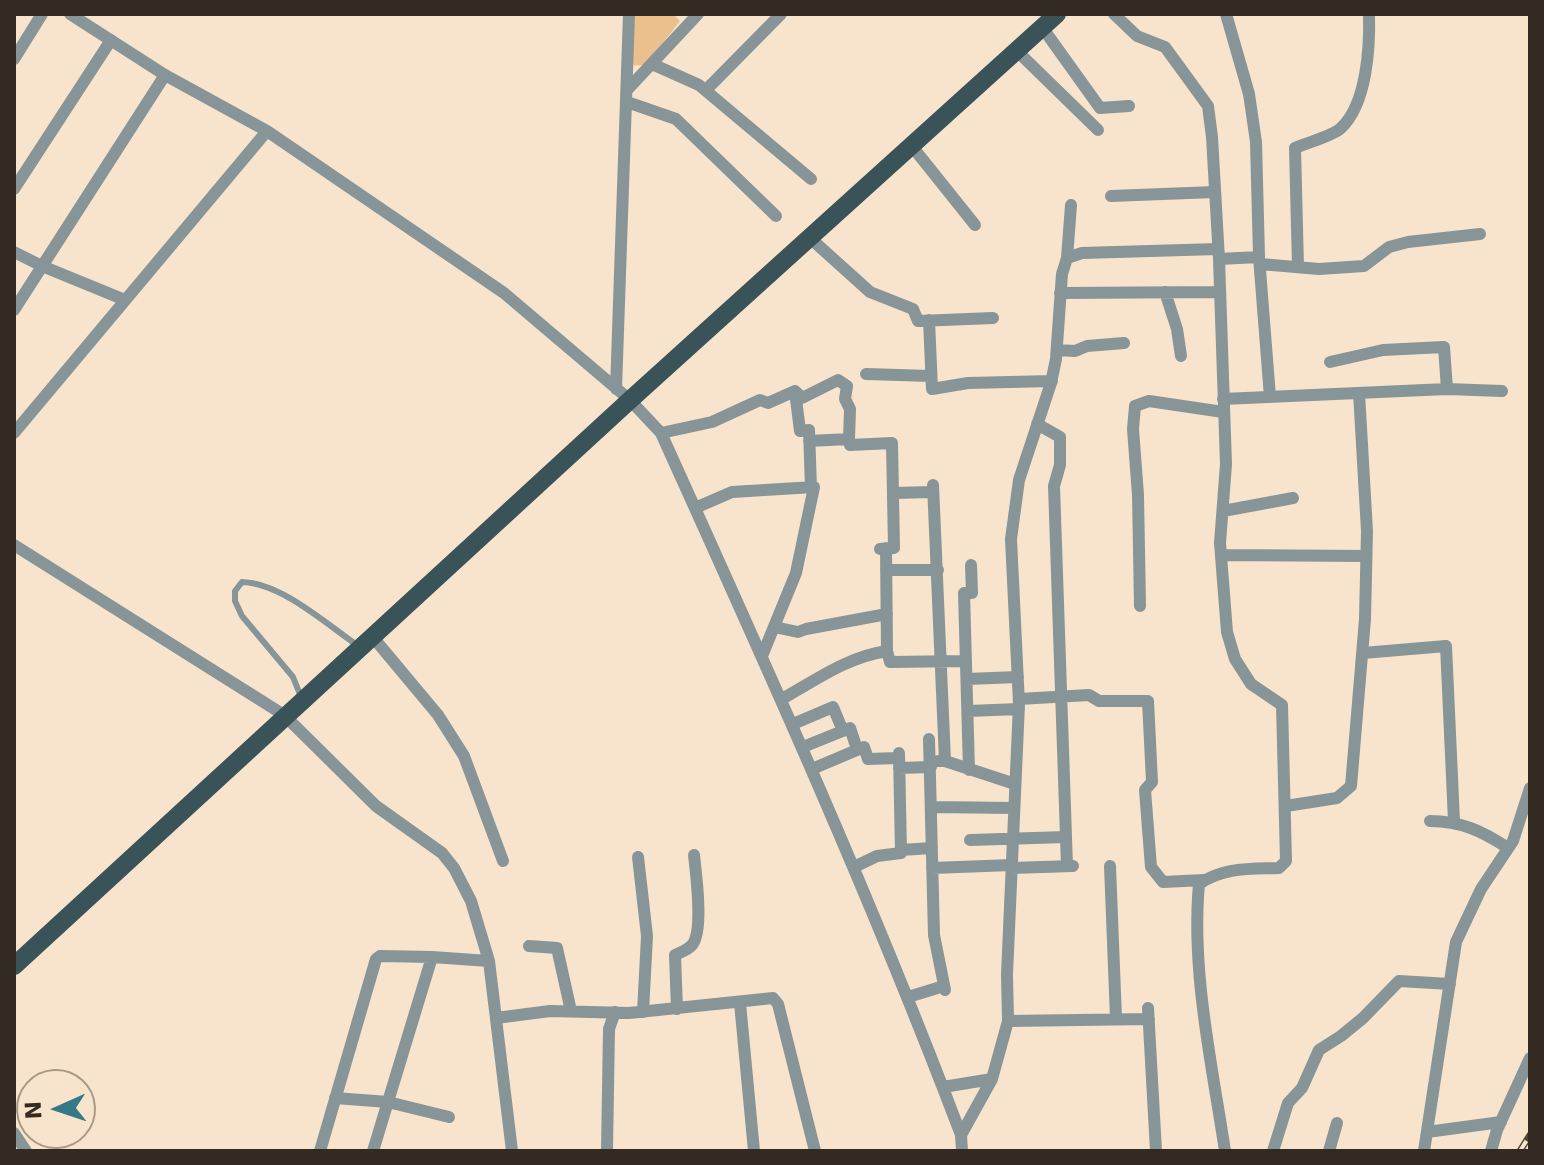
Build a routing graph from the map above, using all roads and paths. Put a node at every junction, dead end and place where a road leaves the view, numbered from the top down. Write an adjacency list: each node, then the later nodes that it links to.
1 (42, 14): 13 (street)
2 (70, 14): 11 (street)
3 (629, 14): 17 (street)
4 (698, 14): 14 (street)
5 (781, 14): 16 (street)
6 (1057, 14): 10 (main road)
7 (1114, 14): 24 (street)
8 (1226, 14): 34 (street)
9 (1369, 14): 36 (street)
10 (1042, 27): 12 (main road); 18 (street)
11 (111, 40): 15 (street); 23 (street)
12 (1016, 50): 19 (street); 21 (main road)
13 (14, 59)
14 (652, 64): 16 (street); 17 (street)
15 (165, 75): 20 (street); 35 (street)
16 (706, 90): 22 (street)
17 (628, 95): 27 (street); 55 (street)
18 (1129, 106)
19 (1098, 130)
20 (267, 131): 40 (street); 55 (street)
21 (911, 145): 28 (street); 30 (main road)
22 (811, 179)
23 (14, 189)
24 (1215, 192): 25 (street); 32 (street)
25 (1111, 196)
26 (1071, 205): 33 (street)
27 (776, 216)
28 (975, 225)
29 (1480, 234): 36 (street)
30 (810, 238): 43 (street); 55 (main road)
31 (14, 252): 35 (street)
32 (1219, 254): 33 (street); 34 (street); 38 (street)
33 (1067, 258): 39 (street)
34 (1260, 260): 36 (street); 56 (street)
35 (42, 266): 40 (street); 41 (street)
36 (1298, 267)
37 (1165, 292): 38 (street); 39 (street); 46 (street)
38 (1220, 292): 57 (street)
39 (1060, 293): 45 (street)
40 (125, 300): 59 (street)
41 (14, 310)
42 (993, 318): 43 (street)
43 (929, 320): 49 (street)
44 (1124, 343): 45 (street)
45 (1057, 350): 50 (street)
46 (1181, 356)
47 (1330, 362): 51 (street)
48 (866, 374): 49 (street)
49 (931, 376): 50 (street)
50 (1052, 381): 58 (street)
51 (1447, 389): 53 (street); 54 (street)
52 (795, 391): 60 (street); 61 (street); 62 (street)
53 (1502, 391)
54 (1359, 393): 56 (street); 70 (street)
55 (623, 394): 60 (street); 79 (main road)
56 (1270, 397): 57 (street)
57 (1223, 406): 67 (street); 74 (street)
58 (1037, 424): 85 (street); 87 (street)
59 (14, 433)
60 (661, 433): 66 (street)
61 (849, 439): 62 (street); 64 (street)
62 (809, 441): 63 (street)
63 (811, 488): 66 (street); 78 (street)
64 (893, 493): 72 (street); 73 (street)
65 (1293, 498): 67 (street)
66 (695, 508): 82 (street)
67 (1223, 511): 69 (street)
68 (14, 545): 92 (street)
69 (1221, 555): 70 (street); 105 (street)
70 (1366, 556): 81 (street)
71 (971, 565): 77 (street)
72 (886, 570): 73 (street); 75 (street)
73 (938, 570): 76 (street)
74 (1140, 606)
75 (887, 614): 78 (street); 80 (street)
76 (939, 626): 77 (street); 83 (street)
77 (965, 626): 84 (street)
78 (774, 627): 82 (street)
79 (366, 642): 89 (main road); 89 (lane); 118 (street)
80 (887, 651): 83 (street); 88 (street)
81 (1363, 653): 105 (street); 109 (street)
82 (762, 656): 88 (street)
83 (941, 661): 84 (street); 99 (street)
84 (966, 661): 86 (street)
85 (1018, 677): 86 (street); 90 (street)
86 (967, 679): 91 (street)
87 (1060, 697): 90 (street); 110 (street); 123 (street)
88 (782, 699): 93 (street)
89 (302, 700): 92 (main road)
90 (1019, 704): 91 (street); 103 (street)
91 (968, 711): 102 (street)
92 (284, 715): 126 (street); 127 (main road)
93 (793, 724): 94 (street); 96 (street)
94 (843, 731): 96 (street); 97 (street)
95 (929, 739): 100 (street)
96 (803, 747): 101 (street)
97 (857, 749): 98 (street); 101 (street)
98 (899, 760): 100 (street); 115 (street)
99 (945, 761): 100 (street); 102 (street)
100 (931, 764): 106 (street)
101 (812, 769): 121 (street)
102 (969, 770): 103 (street)
103 (1015, 784): 107 (street)
104 (1530, 788): 114 (street)
105 (1286, 806): 123 (street)
106 (932, 807): 107 (street); 113 (street)
107 (1014, 808): 111 (street)
108 (1430, 821): 109 (street)
109 (1454, 821): 114 (street)
110 (1066, 837): 111 (street); 119 (street)
111 (1013, 839): 112 (street); 119 (street)
112 (970, 840)
113 (932, 848): 115 (street); 122 (street)
114 (1508, 848): 128 (street)
115 (901, 850): 121 (street)
116 (694, 855): 131 (street)
117 (638, 857): 134 (street)
118 (503, 861)
119 (1012, 866): 122 (street); 137 (street)
120 (1110, 866): 136 (street)
121 (854, 867): 129 (street)
122 (932, 868): 129 (street)
123 (1205, 880): 158 (street)
124 (529, 946): 132 (street)
125 (432, 957): 126 (street); 141 (street); 142 (street)
126 (489, 961): 135 (street)
127 (14, 966)
128 (1450, 984): 146 (street); 159 (street)
129 (908, 997): 140 (street)
130 (740, 1003): 131 (street); 154 (street); 155 (street)
131 (677, 1009): 134 (street)
132 (571, 1011): 133 (street); 135 (street)
133 (615, 1012): 134 (street); 153 (street)
134 (643, 1012)
135 (496, 1018): 152 (street)
136 (1116, 1018): 137 (street); 157 (street)
137 (1008, 1021): 139 (street)
138 (1530, 1058): 144 (street)
139 (992, 1079): 140 (street); 148 (street)
140 (943, 1087): 148 (street)
141 (335, 1098): 142 (street); 150 (street)
142 (388, 1102): 143 (street); 151 (street)
143 (449, 1117)
144 (1501, 1122): 146 (street); 162 (street)
145 (1337, 1123): 160 (street)
146 (1427, 1132): 161 (street)
147 (14, 1133): 149 (street)
148 (961, 1135): 156 (street)
149 (26, 1151)
150 (320, 1151)
151 (373, 1151)
152 (512, 1151)
153 (607, 1151)
154 (754, 1151)
155 (815, 1151)
156 (962, 1151)
157 (1156, 1151)
158 (1225, 1151)
159 (1273, 1151)
160 (1329, 1151)
161 (1424, 1151)
162 (1491, 1151)

